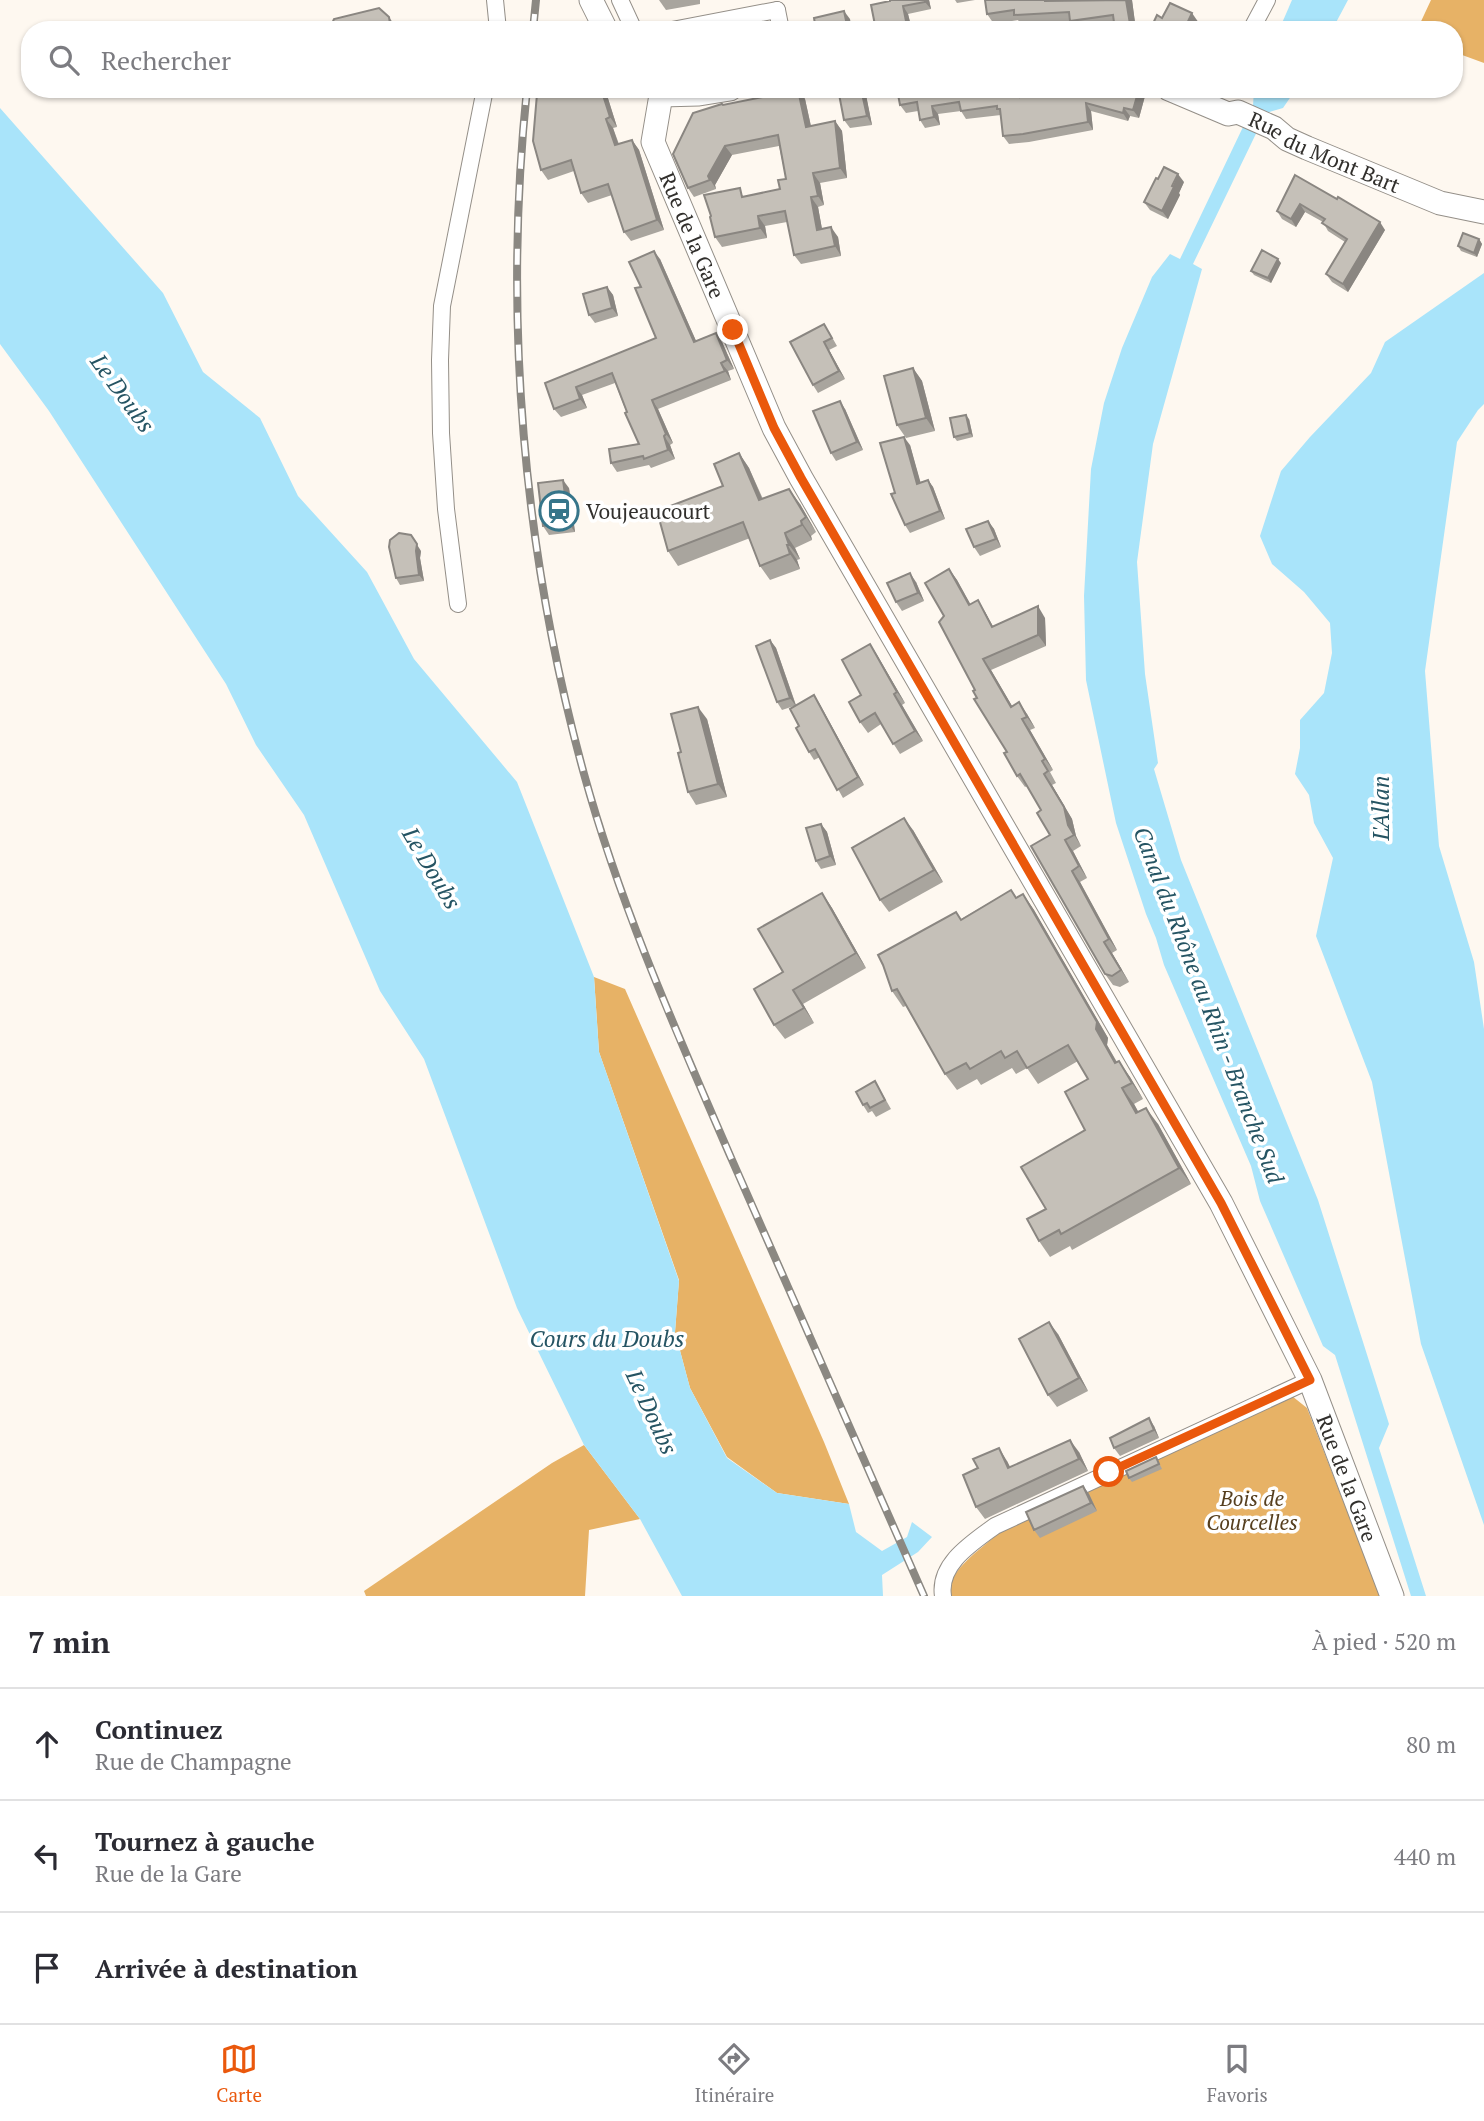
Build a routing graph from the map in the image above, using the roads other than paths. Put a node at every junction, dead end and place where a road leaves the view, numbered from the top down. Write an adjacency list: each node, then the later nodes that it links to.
1 (495, 0): 6 (street)
2 (592, 0): 7 (main road)
3 (620, 0): 8 (street)
4 (1267, 0): 10 (street)
5 (782, 5): 9 (street)
6 (497, 21)
7 (602, 21)
8 (630, 21)
9 (742, 21)
10 (1256, 21)
11 (483, 98): 15 (street)
12 (656, 98): 16 (main road, Rue de la Gare)
13 (1211, 98): 14 (main road, Rue du Mont Bart)
14 (1484, 212)
15 (458, 604)
16 (1310, 1380): 17 (street); 18 (main road, Rue de la Gare)
17 (943, 1596)
18 (1392, 1596)

